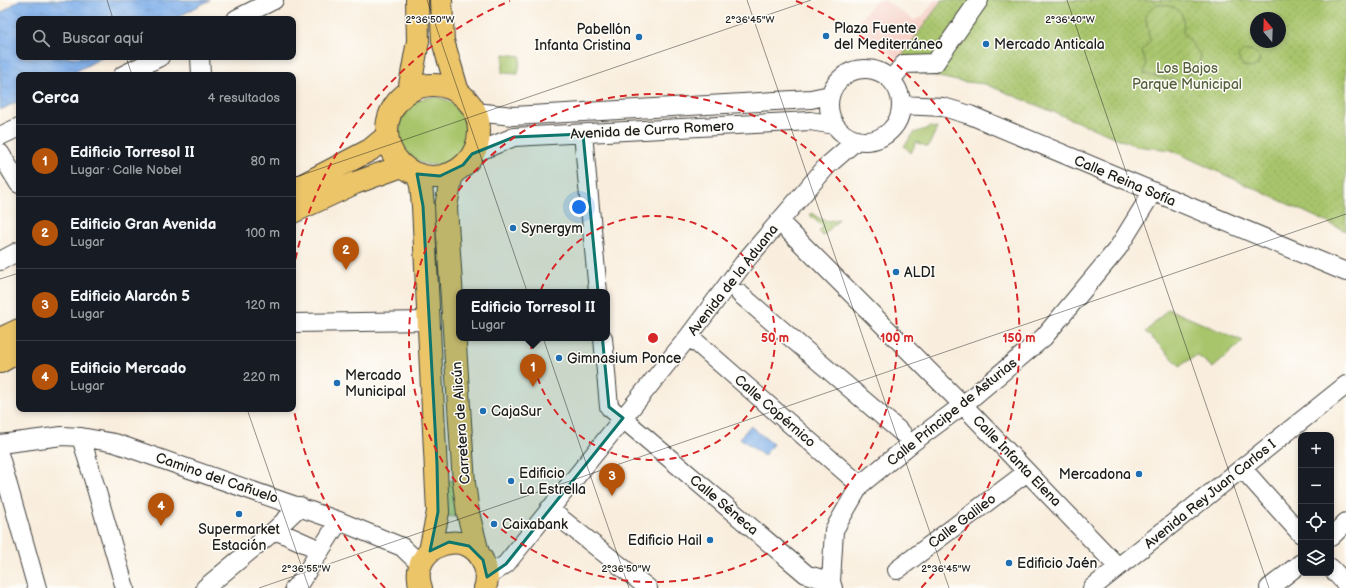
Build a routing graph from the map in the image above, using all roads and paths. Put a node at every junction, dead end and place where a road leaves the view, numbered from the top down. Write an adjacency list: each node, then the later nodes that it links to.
1 (274, 0): 5 (street)
2 (417, 0): 11 (main road)
3 (441, 0): 12 (main road)
4 (979, 0): 10 (street)
5 (242, 16)
6 (154, 60): 8 (street)
7 (200, 60): 9 (street)
8 (129, 72)
9 (201, 72)
10 (891, 80): 13 (street); 14 (street)
11 (409, 91): 12 (main road); 20 (main road)
12 (458, 92): 15 (main road)
13 (830, 95): 15 (street, Avenida de Curro Romero); 16 (street)
14 (901, 105): 21 (street); 29 (street, Calle Reina Sofía)
15 (475, 112): 23 (main road)
16 (837, 127): 18 (street, Avenida de Curro Romero); 21 (street); 24 (street, Avenida de la Aduana)
17 (16, 128): 19 (street)
18 (583, 134): 23 (street, Avenida de Curro Romero); 35 (street)
19 (0, 136)
20 (387, 136): 25 (main road); 28 (main road)
21 (857, 140): 24 (street, Avenida de la Aduana)
22 (0, 153): 27 (street)
23 (472, 154): 26 (main road)
24 (827, 166): 31 (street, Avenida de la Aduana)
25 (410, 170): 26 (main road); 30 (main road); 37 (main road, Carretera de Alicún)
26 (452, 173): 38 (main road, Carretera de Alicún)
27 (16, 179)
28 (296, 188)
29 (1152, 193): 34 (street, Calle Reina Sofía); 48 (street, Calle Príncipe de Asturias)
30 (296, 211)
31 (779, 222): 41 (street, Avenida de la Aduana); 48 (street, Calle Infanta Elena)
32 (16, 253): 33 (street)
33 (0, 261)
34 (1346, 272)
35 (598, 289)
36 (740, 294): 50 (street)
37 (429, 321): 39 (street); 66 (main road, Carretera de Alicún)
38 (456, 322)
39 (296, 323)
40 (16, 331): 42 (main road)
41 (689, 336): 49 (street, Avenida de la Aduana); 56 (street, Calle Copérnico)
42 (0, 339)
43 (457, 341): 65 (main road, Carretera de Alicún)
44 (602, 341): 49 (street, Calle Séneca)
45 (16, 354): 46 (main road)
46 (0, 362)
47 (1346, 385): 54 (street, Avenida Rey Juan Carlos I)
48 (963, 405): 55 (street, Calle Infanta Elena); 56 (street, Calle Príncipe de Asturias)
49 (623, 418): 58 (street, Avenida de la Aduana); 73 (street, Calle Séneca)
50 (902, 433)
51 (81, 437): 52 (street, Camino del Cañuelo); 57 (street, Camino del Cañuelo); 75 (street)
52 (0, 444)
53 (0, 457): 74 (street)
54 (1242, 468): 62 (street); 68 (street, Avenida Rey Juan Carlos I)
55 (1027, 472): 68 (street, Calle Infanta Elena); 69 (street, Calle Galileo)
56 (860, 485): 73 (street, Calle Príncipe de Asturias)
57 (300, 506): 59 (street, Camino del Cañuelo); 61 (street)
58 (549, 509): 72 (street, Avenida de la Aduana); 79 (street)
59 (339, 521): 64 (street); 66 (street, Camino del Cañuelo)
60 (1346, 522): 63 (street)
61 (275, 530): 64 (street); 76 (street)
62 (1298, 531)
63 (1334, 534)
64 (320, 550): 77 (street)
65 (478, 553): 66 (main road); 72 (main road, Carretera de Alicún)
66 (425, 558): 78 (main road, Carretera de Alicún)
67 (1298, 565): 81 (street)
68 (1118, 567): 80 (street, Avenida Rey Juan Carlos I)
69 (897, 570)
70 (1334, 571): 71 (street)
71 (1346, 584)
72 (487, 585)
73 (830, 586)
74 (37, 588)
75 (125, 588)
76 (205, 588)
77 (294, 588)
78 (421, 588)
79 (648, 588)
80 (1092, 588)
81 (1269, 588)

